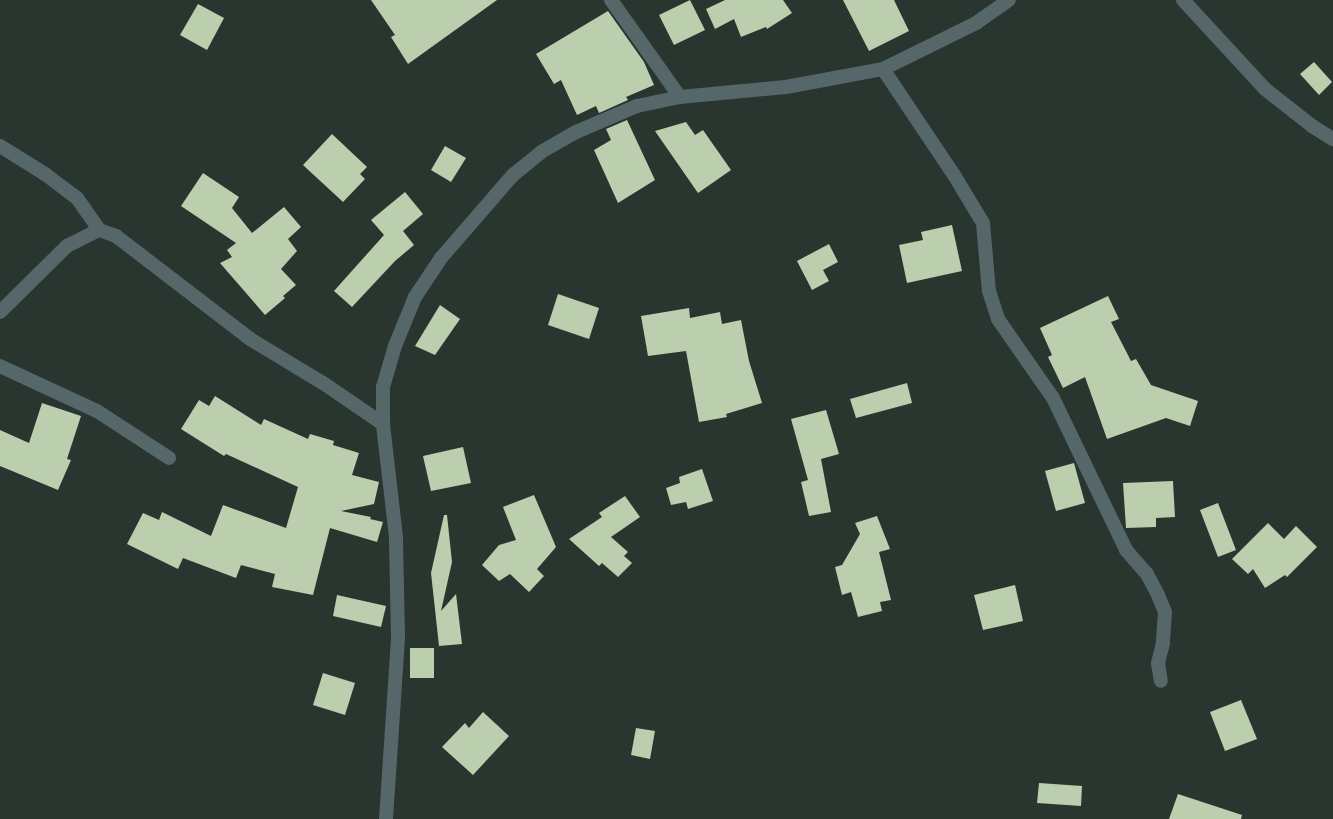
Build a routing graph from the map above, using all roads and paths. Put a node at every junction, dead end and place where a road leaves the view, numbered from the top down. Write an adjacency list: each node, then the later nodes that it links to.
1 (611, 0): 5 (street)
2 (1009, 0): 4 (street)
3 (1183, 0): 6 (street)
4 (883, 69): 5 (street); 13 (street)
5 (680, 97): 11 (street)
6 (1333, 139)
7 (0, 146): 8 (street)
8 (99, 230): 9 (street); 11 (street)
9 (0, 312)
10 (0, 366): 12 (street)
11 (383, 424): 14 (street)
12 (169, 458)
13 (1161, 680)
14 (386, 819)

